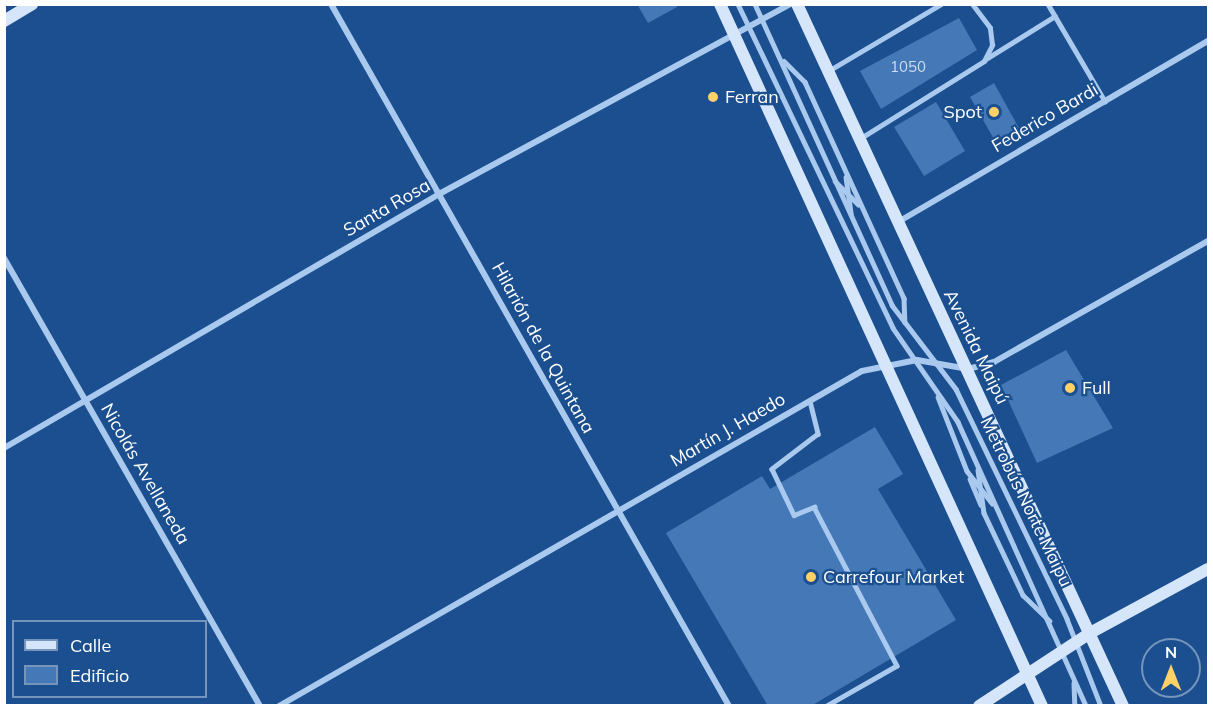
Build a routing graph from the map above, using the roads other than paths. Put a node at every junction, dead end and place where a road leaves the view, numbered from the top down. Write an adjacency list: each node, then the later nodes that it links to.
1 (32, 4): 12 (main road)
2 (331, 4): 25 (street, Hilarión de la Quintana)
3 (720, 4): 15 (main road)
4 (738, 4): 14 (lane, Metrobús Norte Maipu)
5 (791, 4): 13 (street, Santa Rosa)
6 (797, 4): 19 (main road, Avenida Maipú)
7 (941, 4): 19 (lane)
8 (972, 4): 18 (lane)
9 (1048, 4): 11 (lane)
10 (756, 6): 13 (lane, Metrobús Norte Maipu)
11 (1055, 16): 18 (lane); 20 (lane)
12 (4, 21)
13 (763, 21): 14 (street, Santa Rosa); 17 (lane, Metrobús Norte Maipu)
14 (750, 29): 15 (street, Santa Rosa); 32 (lane, Metrobús Norte Maipu)
15 (735, 38): 25 (street, Santa Rosa); 34 (main road)
16 (1209, 40): 20 (street, Federico Bardi)
17 (781, 57): 22 (lane, Metrobús Norte Maipu); 23 (lane, Metrobús Norte Maipu)
18 (984, 60): 21 (lane)
19 (827, 72): 21 (main road, Avenida Maipú)
20 (1105, 101): 28 (street, Federico Bardi)
21 (859, 139): 28 (main road, Avenida Maipú)
22 (846, 172): 24 (lane, Metrobús Norte Maipu); 26 (lane, Metrobús Norte Maipu)
23 (833, 180): 24 (lane, Metrobús Norte Maipu); 27 (lane, Metrobús Norte Maipu)
24 (847, 190): 26 (lane, Metrobús Norte Maipu); 27 (lane, Metrobús Norte Maipu)
25 (441, 193): 38 (street, Santa Rosa); 44 (street, Hilarión de la Quintana)
26 (864, 211): 31 (lane, Metrobús Norte Maipu)
27 (852, 219): 31 (lane, Metrobús Norte Maipu)
28 (897, 222): 35 (main road, Avenida Maipú)
29 (1209, 241): 35 (street, Martín J. Haedo)
30 (4, 258): 38 (street, Nicolás Avellaneda)
31 (905, 322): 33 (lane, Metrobús Norte Maipu)
32 (917, 360): 33 (street, Martín J. Haedo); 34 (street, Martín J. Haedo); 36 (lane, Metrobús Norte Maipu)
33 (940, 363): 35 (street, Martín J. Haedo); 49 (lane, Metrobús Norte Maipu)
34 (890, 364): 37 (street, Martín J. Haedo); 51 (main road)
35 (968, 369): 48 (main road, Avenida Maipú)
36 (935, 388): 40 (lane, Metrobús Norte Maipu); 41 (lane, Metrobús Norte Maipu)
37 (810, 401): 44 (street, Martín J. Haedo); 56 (lane)
38 (86, 402): 39 (street, Santa Rosa); 53 (street, Nicolás Avellaneda)
39 (4, 448)
40 (978, 464): 42 (lane, Metrobús Norte Maipu); 43 (lane, Metrobús Norte Maipu)
41 (967, 471): 42 (lane, Metrobús Norte Maipu); 45 (lane)
42 (981, 490): 43 (lane, Metrobús Norte Maipu); 45 (lane, Metrobús Norte Maipu)
43 (996, 508): 47 (lane, Metrobús Norte Maipu)
44 (617, 512): 54 (street, Martín J. Haedo); 55 (street, Hilarión de la Quintana)
45 (984, 513): 47 (lane, Metrobús Norte Maipu)
46 (1209, 569): 48 (main road)
47 (1054, 625): 50 (lane, Metrobús Norte Maipu)
48 (1090, 633): 49 (main road); 62 (main road, Avenida Maipú)
49 (1075, 643): 50 (main road); 61 (lane, Metrobús Norte Maipu)
50 (1064, 650): 51 (main road); 52 (lane, Metrobús Norte Maipu)
51 (1029, 676): 57 (main road); 58 (main road)
52 (1073, 678): 59 (lane, Metrobús Norte Maipu); 60 (lane, Metrobús Norte Maipu)
53 (260, 705)
54 (279, 705)
55 (729, 705)
56 (827, 705)
57 (979, 705)
58 (1042, 705)
59 (1075, 705)
60 (1086, 705)
61 (1101, 705)
62 (1123, 705)

